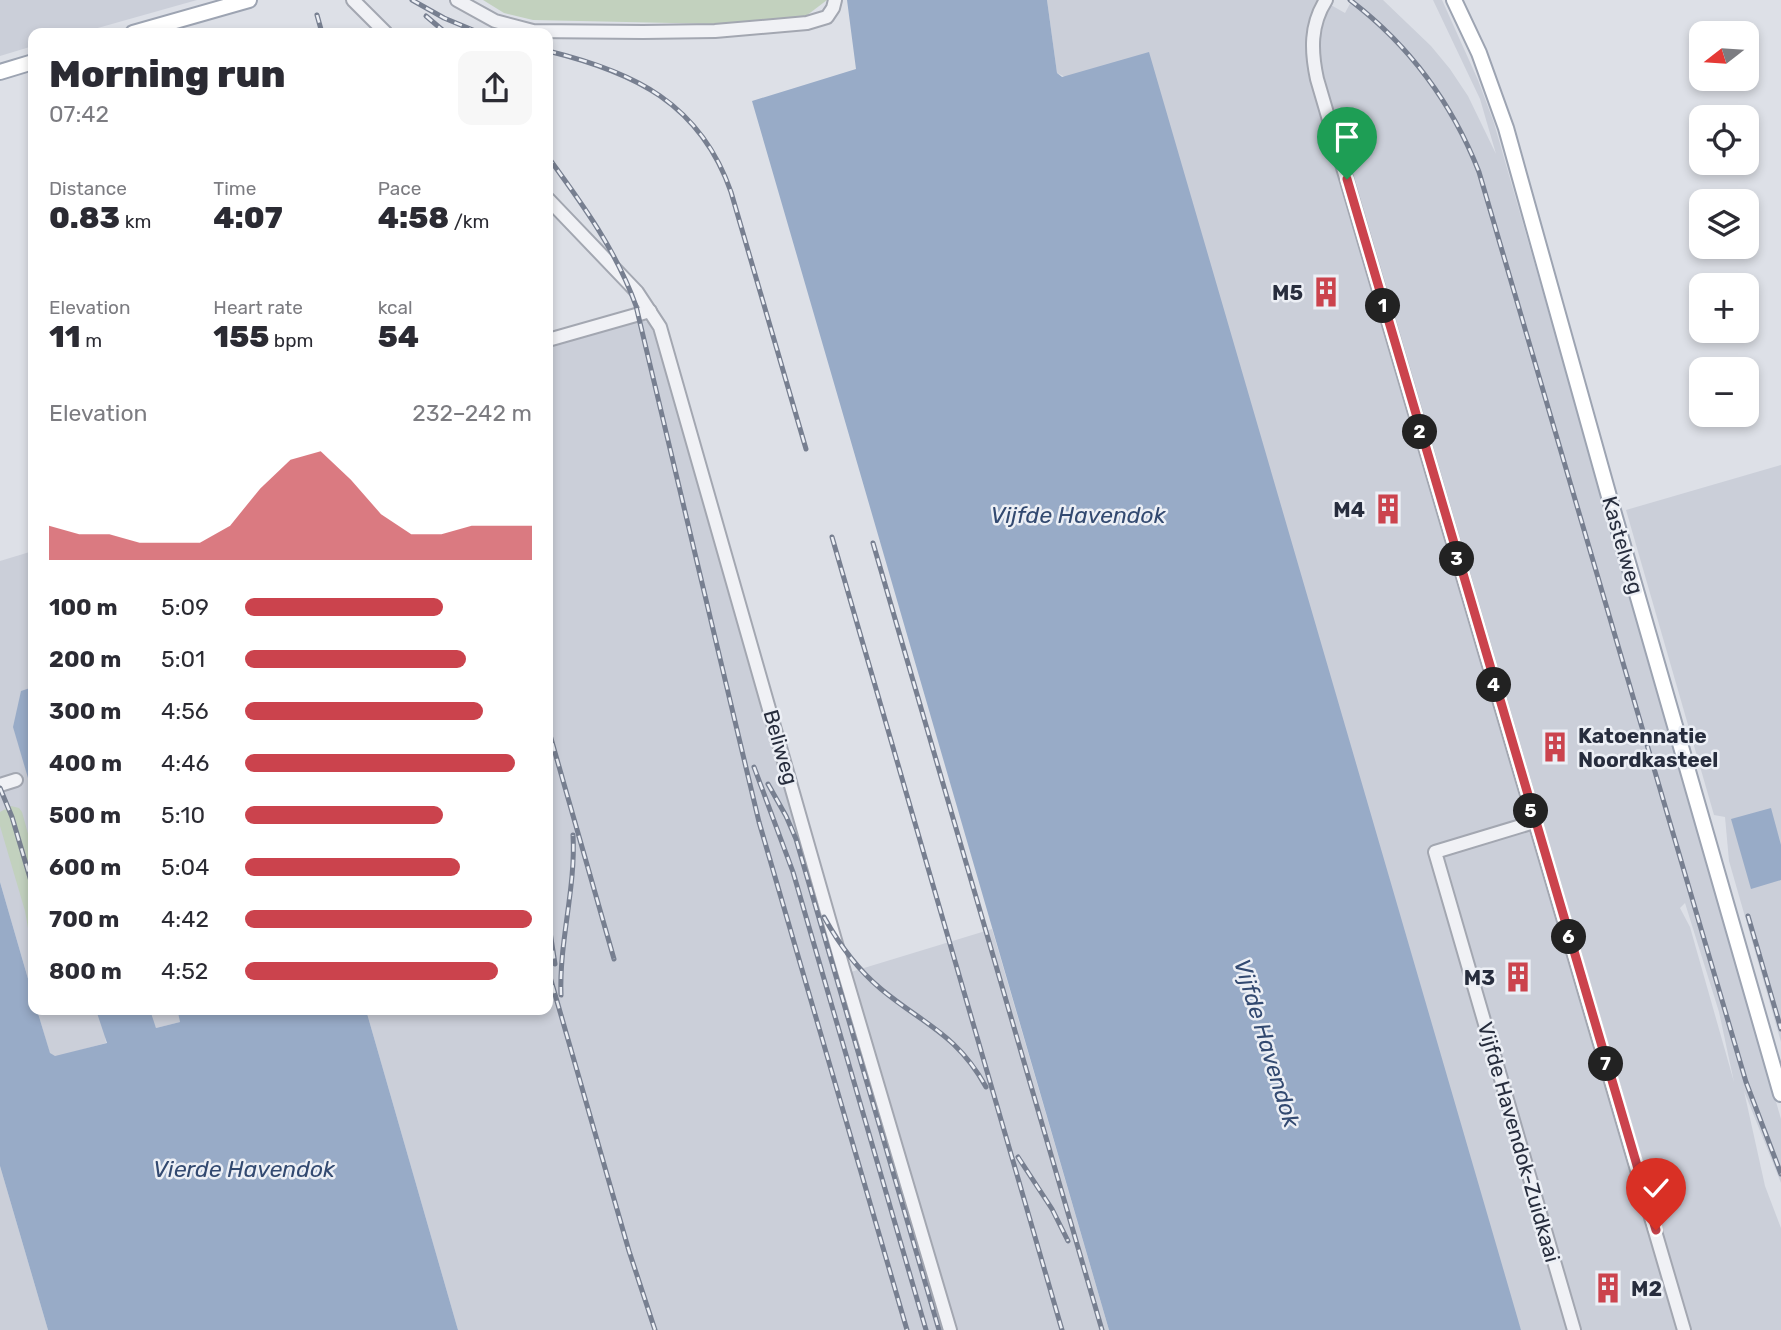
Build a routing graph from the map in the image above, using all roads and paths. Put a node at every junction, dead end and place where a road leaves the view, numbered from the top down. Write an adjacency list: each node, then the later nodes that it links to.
1 (249, 0): 7 (main road)
2 (457, 0): 9 (street)
3 (835, 0): 10 (street)
4 (1326, 0): 18 (street)
5 (1454, 0): 19 (main road, Kastelweg)
6 (358, 2): 8 (street)
7 (150, 28)
8 (381, 28)
9 (522, 28)
10 (553, 31)
11 (28, 64): 12 (main road)
12 (0, 72)
13 (553, 204): 14 (street, Beliweg)
14 (650, 311): 15 (street); 20 (street, Beliweg)
15 (553, 339)
16 (16, 780): 17 (street)
17 (0, 785)
18 (1534, 822): 21 (street, Vijfde Havendok-Zuidkaai); 22 (street)
19 (1781, 1094)
20 (950, 1330)
21 (1574, 1330)
22 (1684, 1330)

